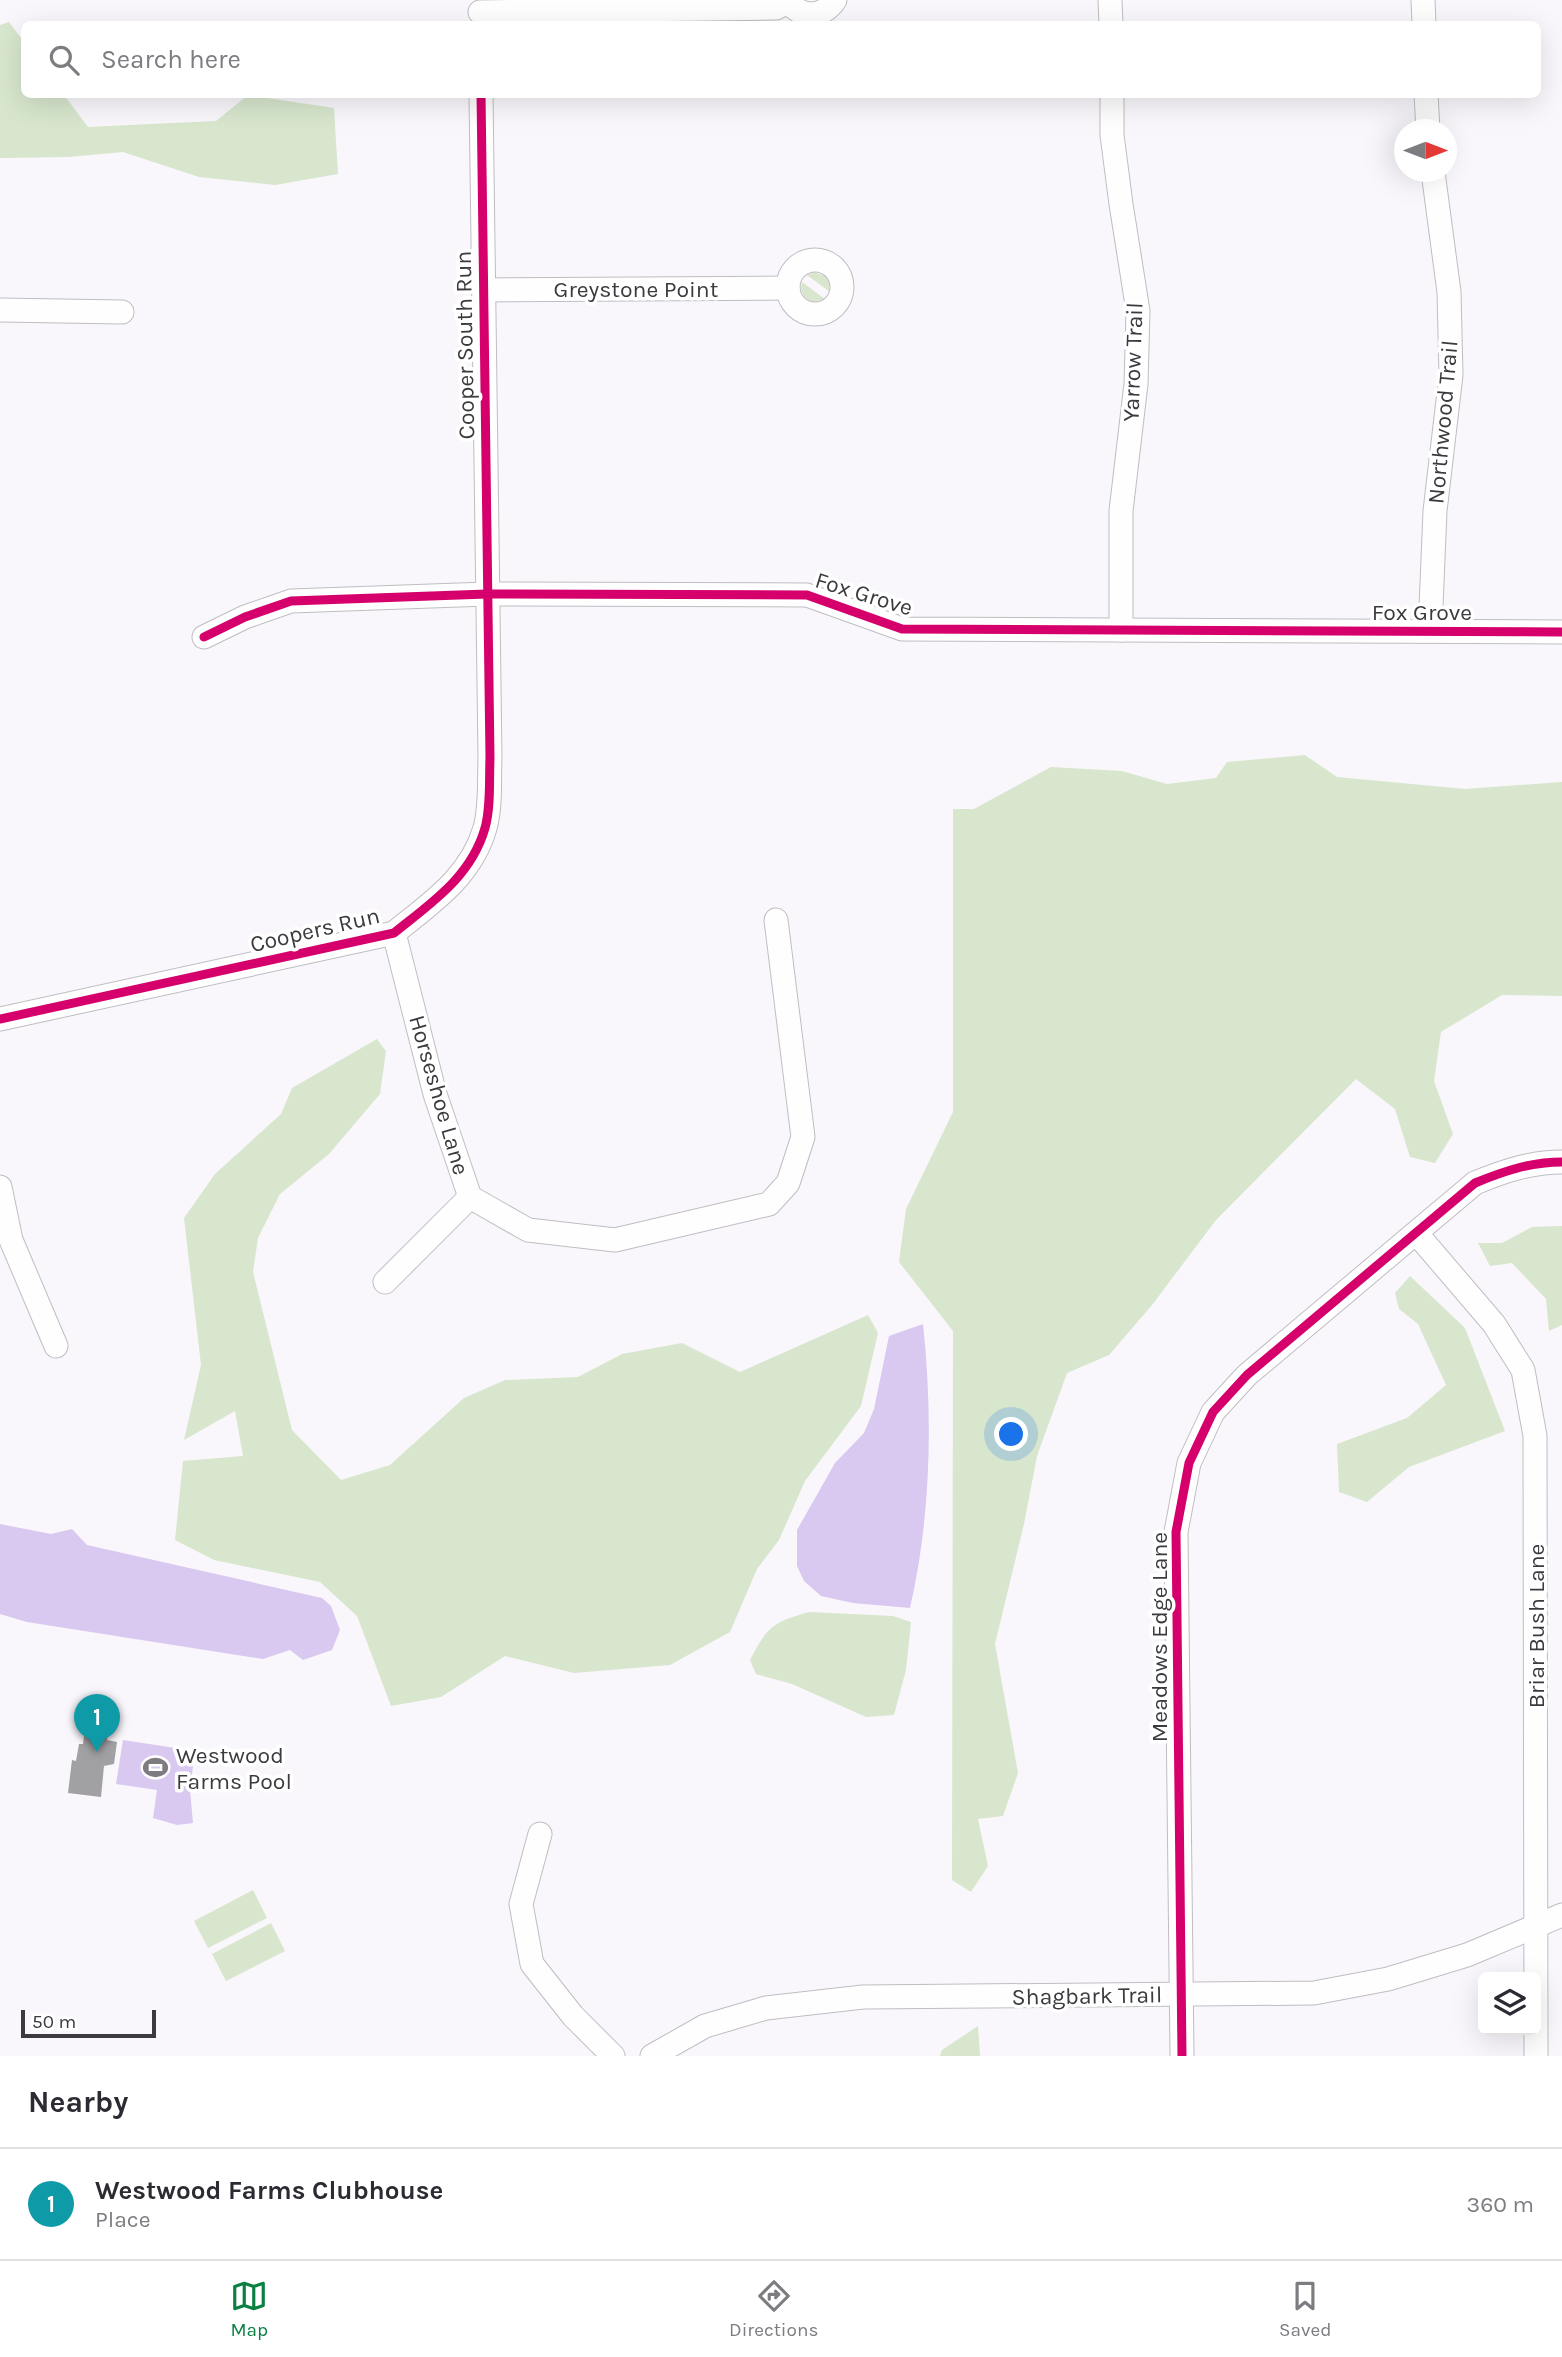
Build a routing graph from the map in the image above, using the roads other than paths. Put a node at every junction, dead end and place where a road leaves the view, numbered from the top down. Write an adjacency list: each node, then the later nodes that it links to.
1 (835, 0): 4 (street)
2 (1111, 0): 6 (street)
3 (1423, 0): 7 (street)
4 (788, 1): 5 (street)
5 (480, 12)
6 (1111, 21)
7 (1424, 21)
8 (481, 98): 14 (street, Cooper South Run)
9 (1112, 98): 18 (street, Yarrow Trail)
10 (1426, 98): 11 (street)
11 (1427, 119)
12 (1434, 182): 19 (street, Northwood Trail)
13 (788, 288): 14 (street, Greystone Point)
14 (484, 290): 17 (street, Cooper South Run)
15 (0, 310): 16 (street)
16 (122, 312)
17 (487, 594): 18 (street, Fox Grove); 21 (street, Fox Grove); 23 (street, Coopers Run)
18 (1121, 630): 19 (street, Fox Grove)
19 (1430, 631): 20 (street, Fox Grove)
20 (1562, 632)
21 (204, 637)
22 (776, 920): 27 (street, Horseshoe Lane)
23 (394, 933): 24 (street, Coopers Run); 27 (street, Horseshoe Lane)
24 (0, 1019)
25 (1562, 1162): 28 (street, Meadows Edge Lane)
26 (0, 1187): 30 (street)
27 (470, 1196): 29 (street)
28 (1417, 1234): 33 (street, Briar Bush Lane); 34 (street, Meadows Edge Lane)
29 (385, 1283)
30 (56, 1346)
31 (540, 1834): 35 (street)
32 (1562, 1916): 33 (street, Shagbark Trail)
33 (1536, 1928): 34 (street, Shagbark Trail); 38 (street, Briar Bush Lane)
34 (1181, 1995): 36 (street, Shagbark Trail); 37 (street, Meadows Edge Lane)
35 (613, 2056)
36 (652, 2056)
37 (1182, 2056)
38 (1536, 2056)

